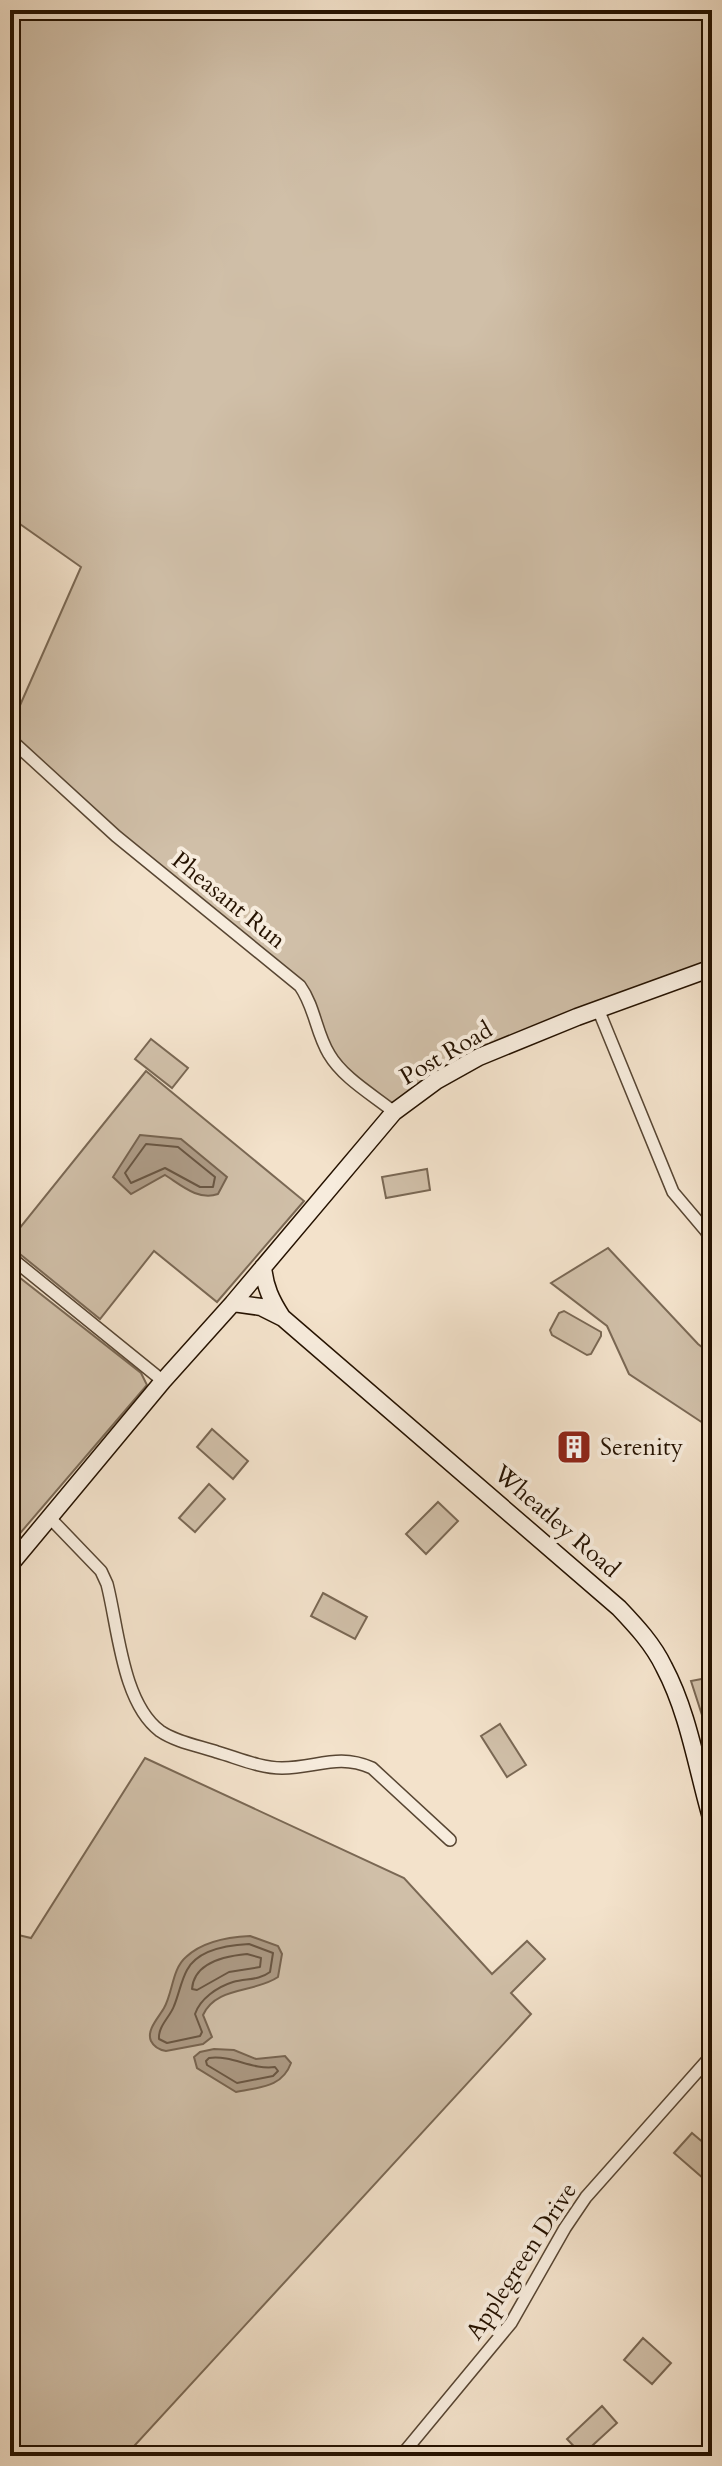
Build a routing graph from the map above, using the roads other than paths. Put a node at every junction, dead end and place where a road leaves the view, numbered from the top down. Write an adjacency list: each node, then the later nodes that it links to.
1 (10, 739): 4 (street, Pheasant Run)
2 (712, 968): 3 (main road, Post Road)
3 (598, 1009): 4 (main road, Post Road); 5 (street)
4 (394, 1112): 7 (main road, Post Road)
5 (712, 1242)
6 (10, 1257): 10 (street)
7 (263, 1267): 8 (main road, Post Road); 9 (main road, Wheatley Road)
8 (233, 1303): 9 (main road, Wheatley Road); 10 (main road)
9 (283, 1318): 13 (main road, Wheatley Road)
10 (163, 1381): 11 (main road)
11 (50, 1518): 12 (main road); 14 (street)
12 (10, 1565)
13 (712, 1821)
14 (450, 1840)
15 (712, 2055): 16 (street, Applegreen Drive)
16 (401, 2456)

